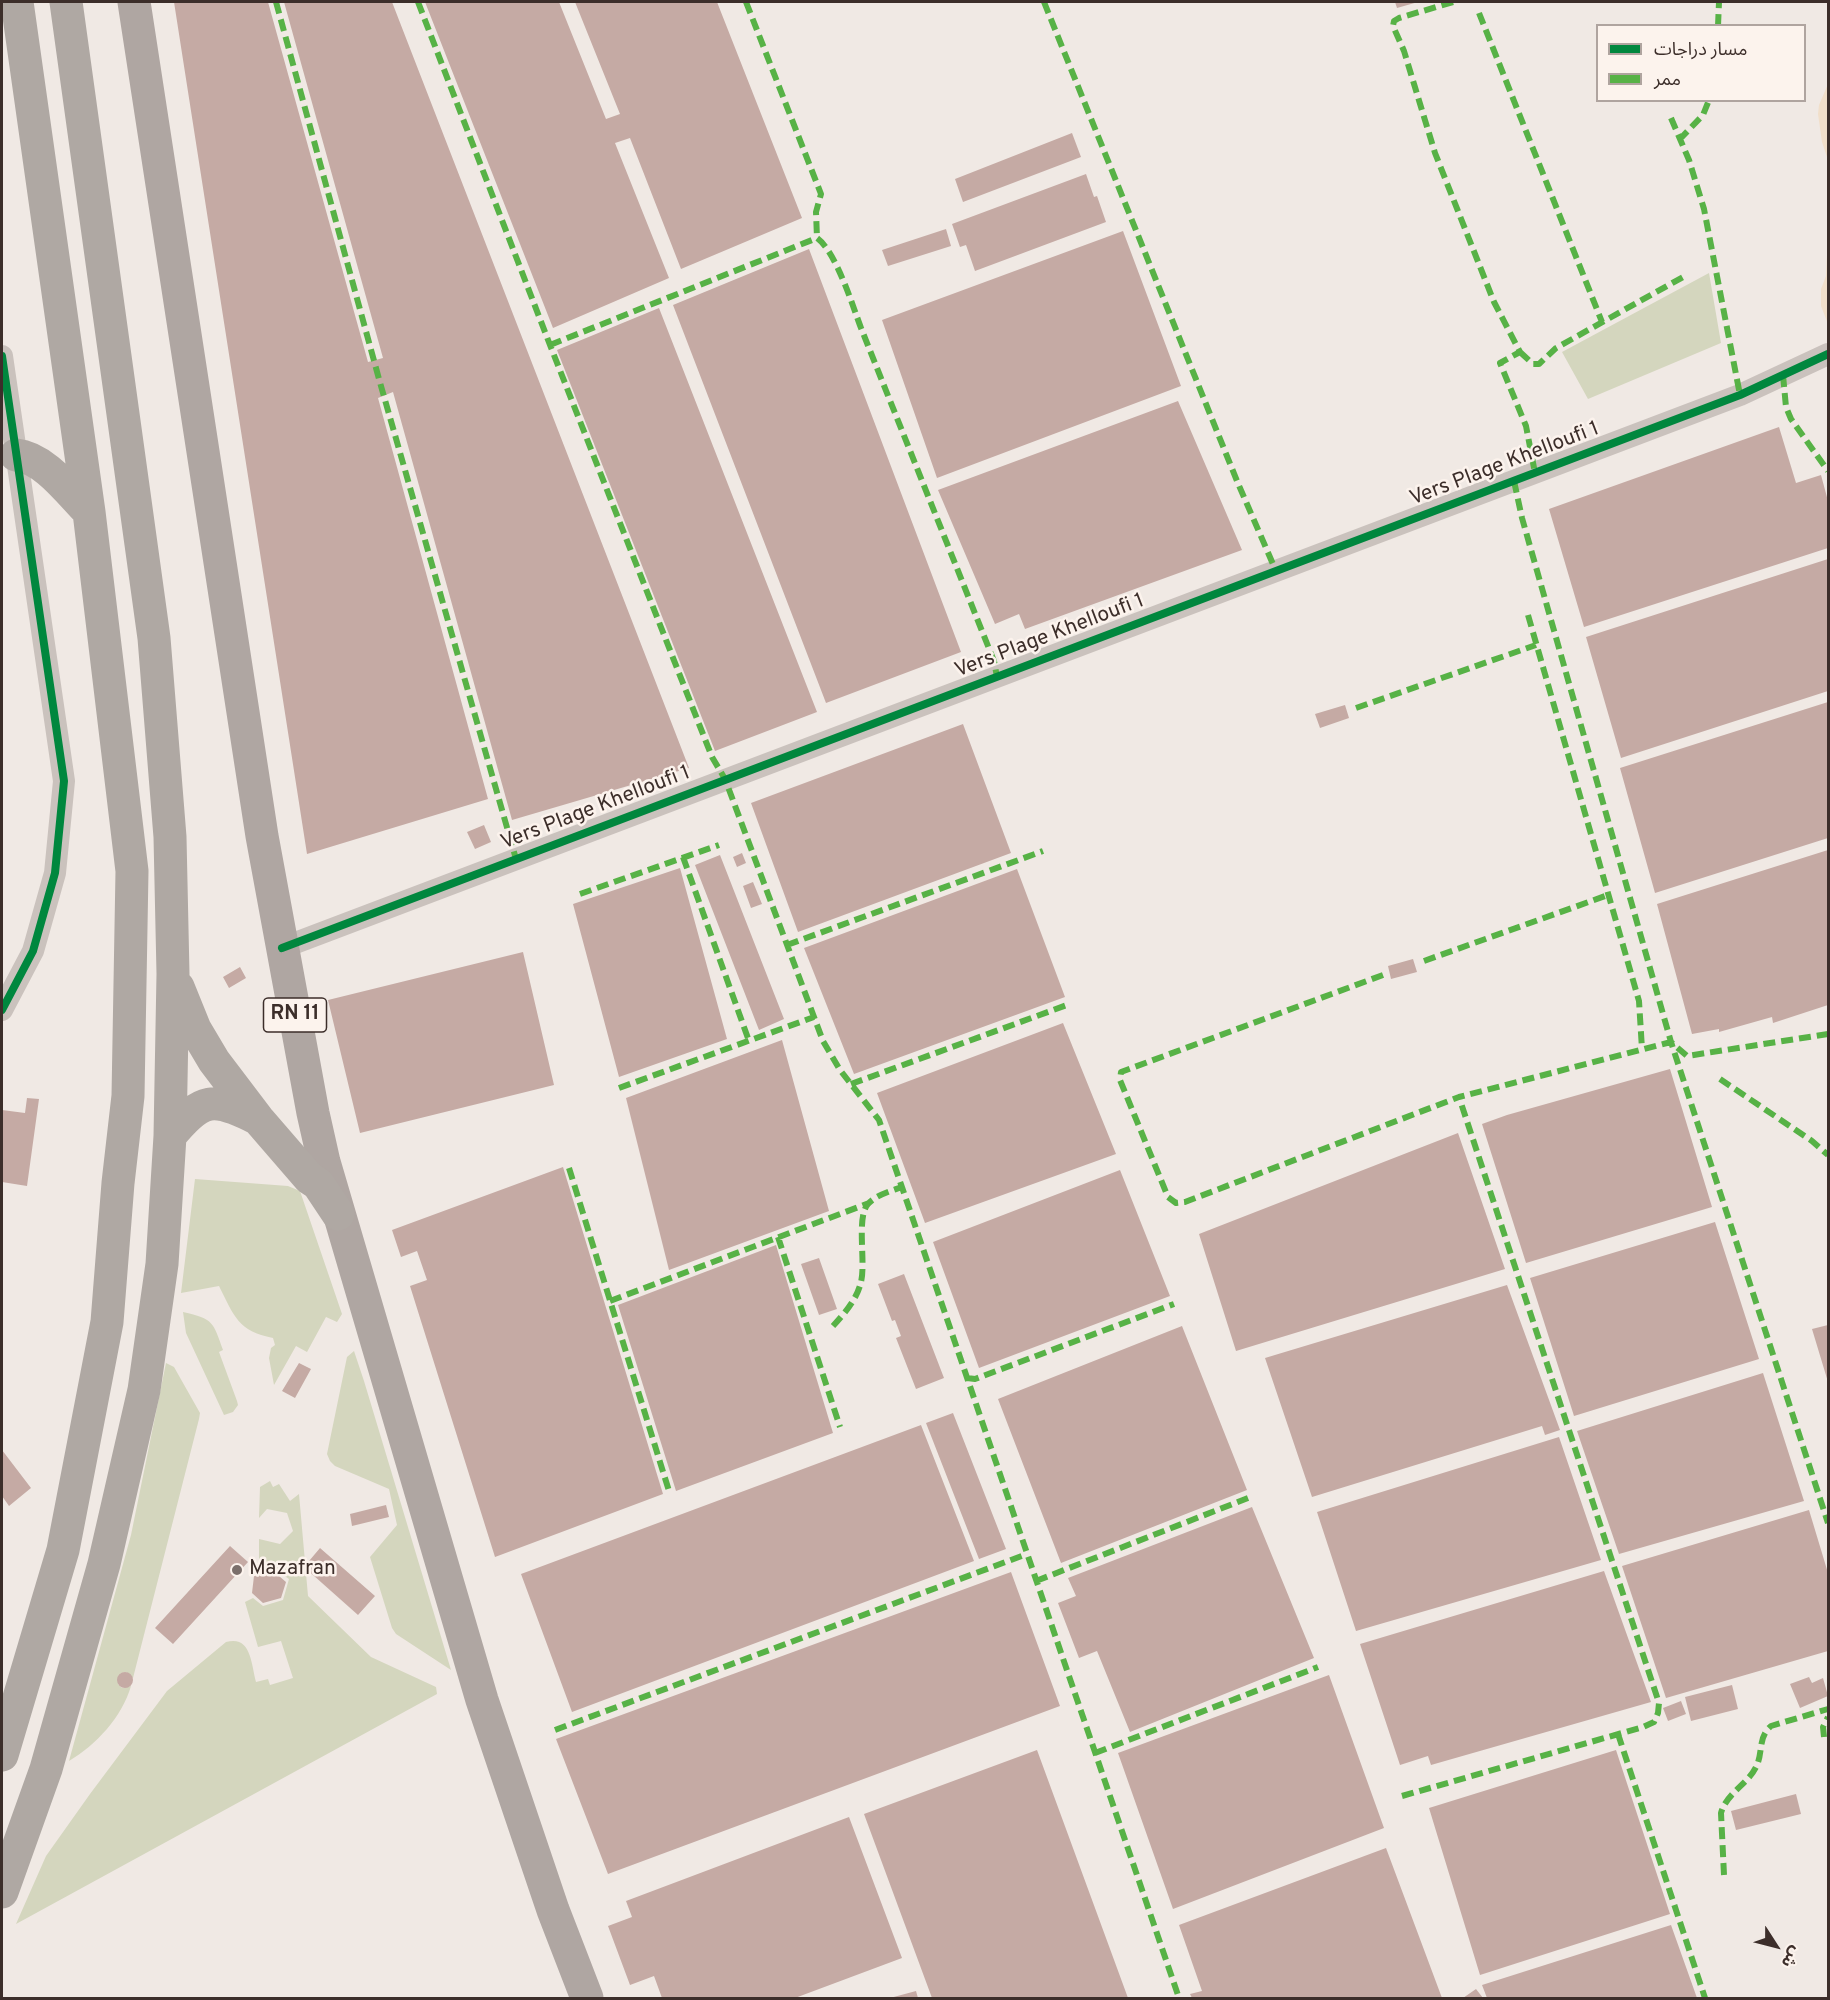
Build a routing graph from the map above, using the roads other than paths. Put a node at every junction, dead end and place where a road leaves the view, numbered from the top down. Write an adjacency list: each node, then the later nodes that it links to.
1 (16, 2): 7 (highway)
2 (66, 2): 9 (highway)
3 (134, 2): 8 (main road, RN 11)
4 (1828, 354): 8 (street, Vers Plage Khelloufi 1)
5 (2, 356): 6 (street)
6 (16, 455): 7 (highway); 10 (street)
7 (89, 512): 14 (highway)
8 (282, 948): 13 (main road, RN 11)
9 (173, 974): 11 (highway); 12 (highway)
10 (2, 1010)
11 (258, 1119): 12 (highway); 13 (highway)
12 (170, 1136): 15 (highway)
13 (338, 1214): 16 (main road, RN 11)
14 (2, 1755)
15 (2, 1892)
16 (587, 1998)

